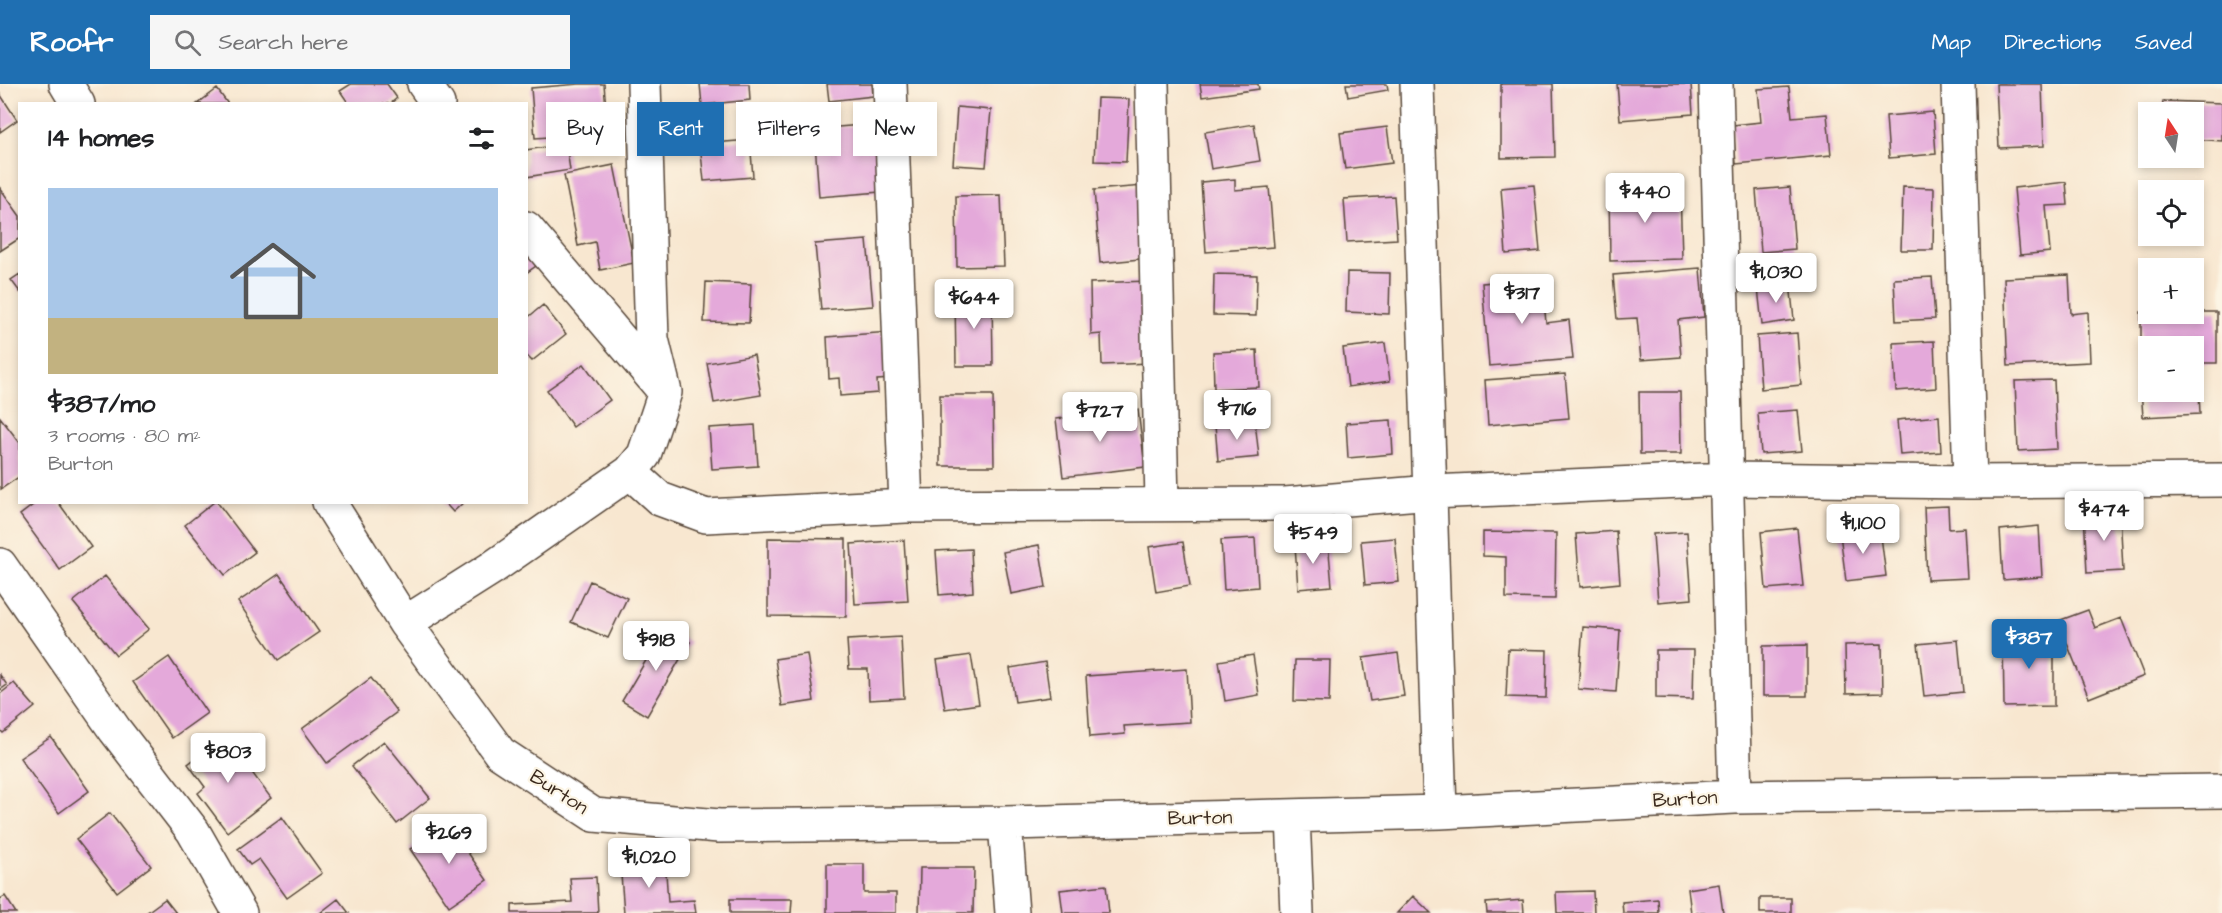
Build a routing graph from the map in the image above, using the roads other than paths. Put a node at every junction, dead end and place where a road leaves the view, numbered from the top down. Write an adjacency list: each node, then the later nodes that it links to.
1 (66, 84): 9 (street)
2 (424, 84): 10 (street)
3 (644, 84): 12 (street)
4 (890, 84): 20 (street)
5 (1152, 84): 18 (street)
6 (1417, 84): 17 (street)
7 (1716, 84): 14 (street)
8 (1958, 84): 16 (street)
9 (77, 102)
10 (437, 102)
11 (528, 230): 12 (street)
12 (665, 392): 13 (street)
13 (630, 472): 20 (street); 22 (street)
14 (1728, 479): 16 (street); 17 (street); 24 (street)
15 (2222, 480): 16 (street)
16 (1970, 482)
17 (1432, 492): 18 (street); 25 (street)
18 (1162, 502): 20 (street)
19 (330, 504): 22 (street, Burton)
20 (906, 506)
21 (0, 565): 28 (street)
22 (405, 623): 27 (street, Burton)
23 (2222, 791): 24 (street, Burton)
24 (1735, 797): 25 (street, Burton)
25 (1440, 812): 26 (street, Burton)
26 (1293, 816): 27 (street, Burton); 30 (street)
27 (1005, 823): 29 (street)
28 (240, 913)
29 (1012, 913)
30 (1297, 913)

